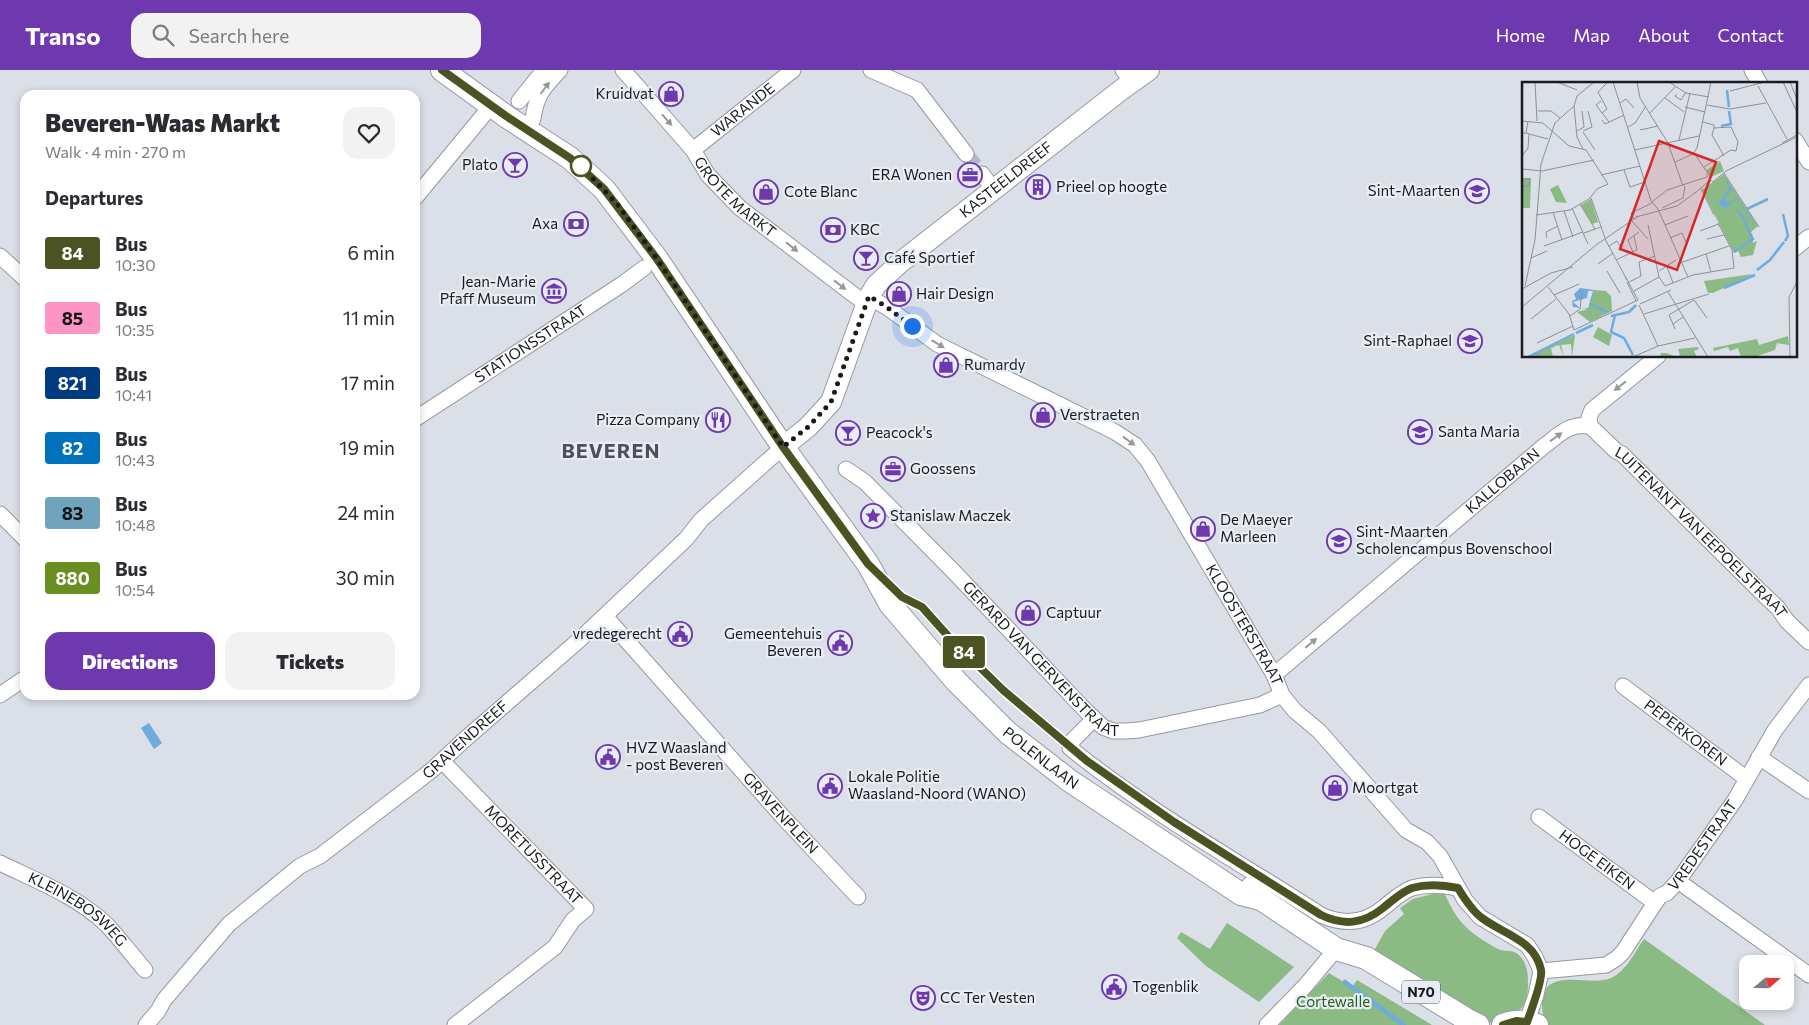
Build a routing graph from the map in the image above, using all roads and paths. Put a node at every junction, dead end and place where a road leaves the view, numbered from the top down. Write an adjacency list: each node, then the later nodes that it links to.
1 (442, 70): 12 (main road, N70)
2 (467, 70): 12 (main road, N70)
3 (544, 70): 12 (street)
4 (560, 70): 13 (street, one-way to 4)
5 (623, 70): 15 (street, GROTE MARKT, one-way to 15)
6 (793, 70): 15 (street, WARANDE)
7 (871, 70): 16 (street)
8 (1150, 70): 10 (street, KASTEELDREEF)
9 (1752, 70): 11 (street)
10 (1127, 76): 20 (street, KASTEELDREEF)
11 (1759, 82)
12 (504, 104): 13 (main road, N70); 17 (main road, N70); 21 (street)
13 (533, 119): 17 (main road, N70)
14 (1796, 142): 18 (street)
15 (693, 150): 27 (street, GROTE MARKT, one-way to 27)
16 (966, 154)
17 (570, 158): 31 (main road, N70)
18 (1809, 162)
19 (982, 174): 20 (street)
20 (994, 190): 27 (street, KASTEELDREEF)
21 (420, 193)
22 (1809, 237): 23 (street)
23 (1796, 247)
24 (0, 256): 26 (street)
25 (644, 268): 29 (street, STATIONSSTRAAT)
26 (20, 274)
27 (867, 300): 31 (street); 37 (street, KLOOSTERSTRAAT, one-way to 37)
28 (1656, 358): 30 (street, one-way to 30)
29 (420, 416)
30 (1590, 426): 36 (street, LUITENANT VAN EEPOELSTRAAT); 37 (street, KALLOBAAN, one-way to 30)
31 (783, 447): 35 (street, GRAVENDREEF); 54 (main road, POLENLAAN / N70)
32 (846, 469): 43 (street, GERARD VAN GERVENSTRAAT)
33 (0, 514): 34 (street)
34 (20, 534)
35 (606, 616): 45 (street, GRAVENDREEF); 52 (street, GRAVENPLEIN)
36 (1809, 642)
37 (1274, 675): 42 (street, KLOOSTERSTRAAT)
38 (20, 681): 41 (street)
39 (1809, 685): 44 (street, VREDESTRAAT)
40 (1623, 686): 46 (street, PEPERKOREN)
41 (0, 695)
42 (1282, 696): 43 (street, GERARD VAN GERVENSTRAAT); 51 (street, KLOOSTERSTRAAT)
43 (1094, 719): 51 (street, POLENLAAN)
44 (1759, 757): 46 (street, VREDESTRAAT); 47 (street)
45 (442, 761): 59 (street, GRAVENDREEF); 60 (street, MORETUSSTRAAT)
46 (1747, 779): 50 (street, VREDESTRAAT)
47 (1809, 791)
48 (1539, 817): 53 (street, HOGE EIKEN)
49 (0, 863): 55 (street, KLEINEBOSWEG)
50 (1678, 881): 53 (street, VREDESTRAAT); 57 (street)
51 (1458, 888): 56 (street, KLOOSTERSTRAAT)
52 (858, 897)
53 (1655, 903): 56 (street, VREDESTRAAT)
54 (1336, 949): 61 (street); 62 (main road, N70); 63 (main road, POLENLAAN / N70)
55 (144, 970)
56 (1541, 971): 58 (street)
57 (1809, 975)
58 (1532, 1023): 64 (main road)
59 (146, 1025)
60 (455, 1025)
61 (1267, 1025)
62 (1446, 1025)
63 (1478, 1025)
64 (1503, 1025)

